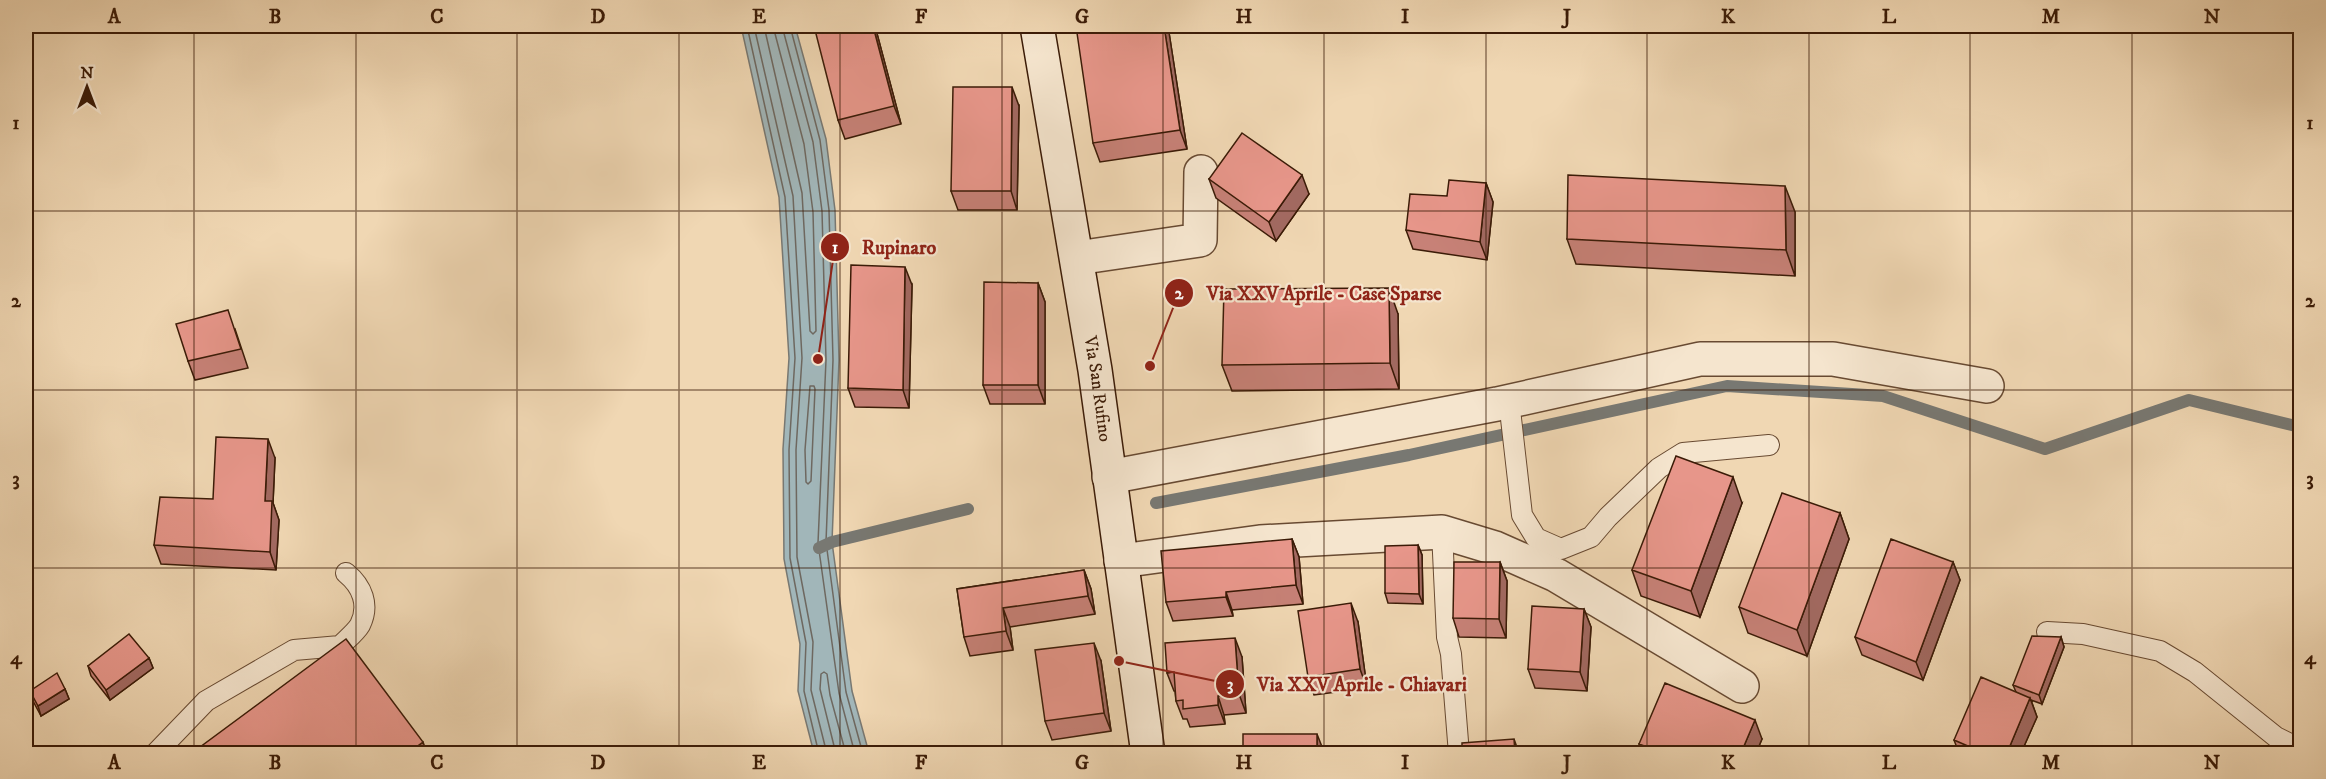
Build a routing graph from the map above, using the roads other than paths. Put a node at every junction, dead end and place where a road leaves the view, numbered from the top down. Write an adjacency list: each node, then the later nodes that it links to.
1 (1036, 26): 3 (street, Via San Rufino)
2 (1201, 172): 3 (street)
3 (1077, 258): 7 (street, Via San Rufino)
4 (1987, 386): 5 (street)
5 (1509, 401): 6 (lane); 7 (street)
6 (1769, 446)
7 (1109, 477): 9 (street, Via San Rufino)
8 (1442, 532): 9 (street); 12 (street); 16 (lane)
9 (1121, 561): 15 (street, Via San Rufino)
10 (346, 573): 14 (lane)
11 (2048, 633): 13 (lane)
12 (1742, 686)
13 (2301, 749)
14 (155, 753)
15 (1148, 753)
16 (1459, 753)

